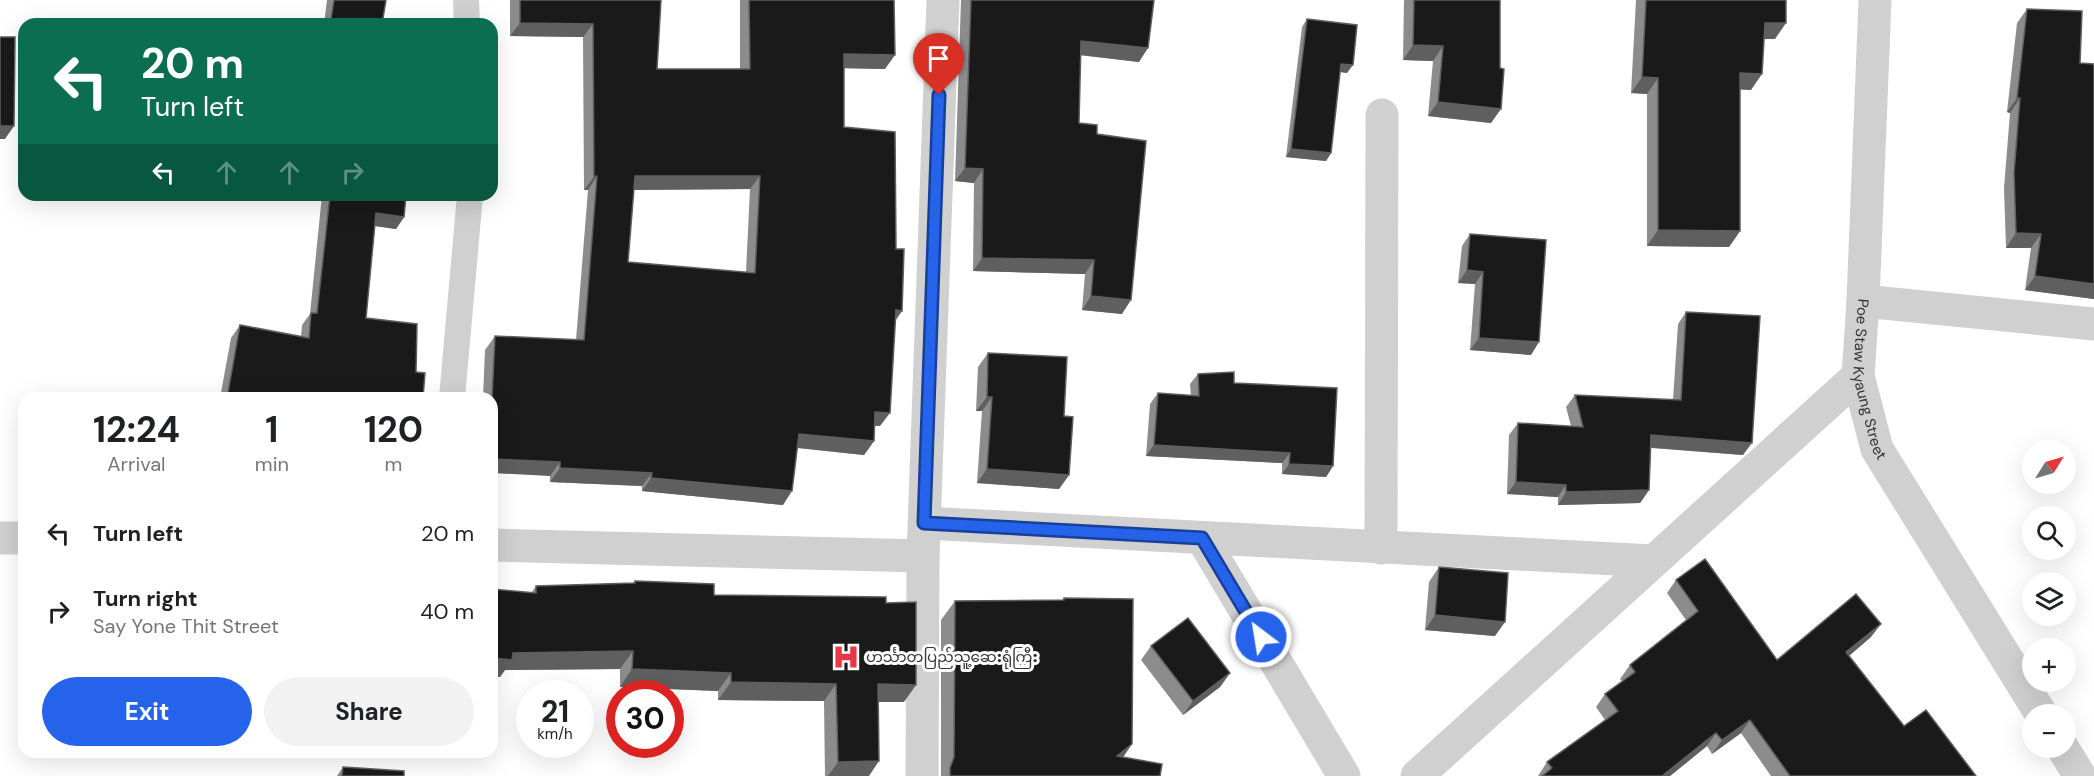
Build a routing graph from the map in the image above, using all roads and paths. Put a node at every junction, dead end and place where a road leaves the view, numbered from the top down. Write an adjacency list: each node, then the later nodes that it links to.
1 (466, 0): 4 (lane)
2 (943, 0): 11 (street)
3 (1875, 0): 7 (street, Poe Staw Kyaung Street)
4 (468, 18)
5 (1382, 115): 16 (street)
6 (469, 201): 10 (lane)
7 (1863, 302): 8 (street); 9 (street, Poe Staw Kyaung Street)
8 (2094, 324)
9 (1858, 376): 18 (street); 19 (street, Poe Staw Kyaung Street)
10 (453, 392)
11 (924, 523): 14 (street); 17 (street)
12 (0, 538): 13 (street)
13 (18, 538)
14 (1202, 538): 16 (street); 22 (street)
15 (498, 545): 17 (street)
16 (1381, 548): 18 (street)
17 (923, 556): 21 (street)
18 (1653, 561): 23 (street)
19 (2035, 704)
20 (2069, 758): 24 (street)
21 (922, 776)
22 (1344, 776)
23 (1417, 776)
24 (2080, 776)

